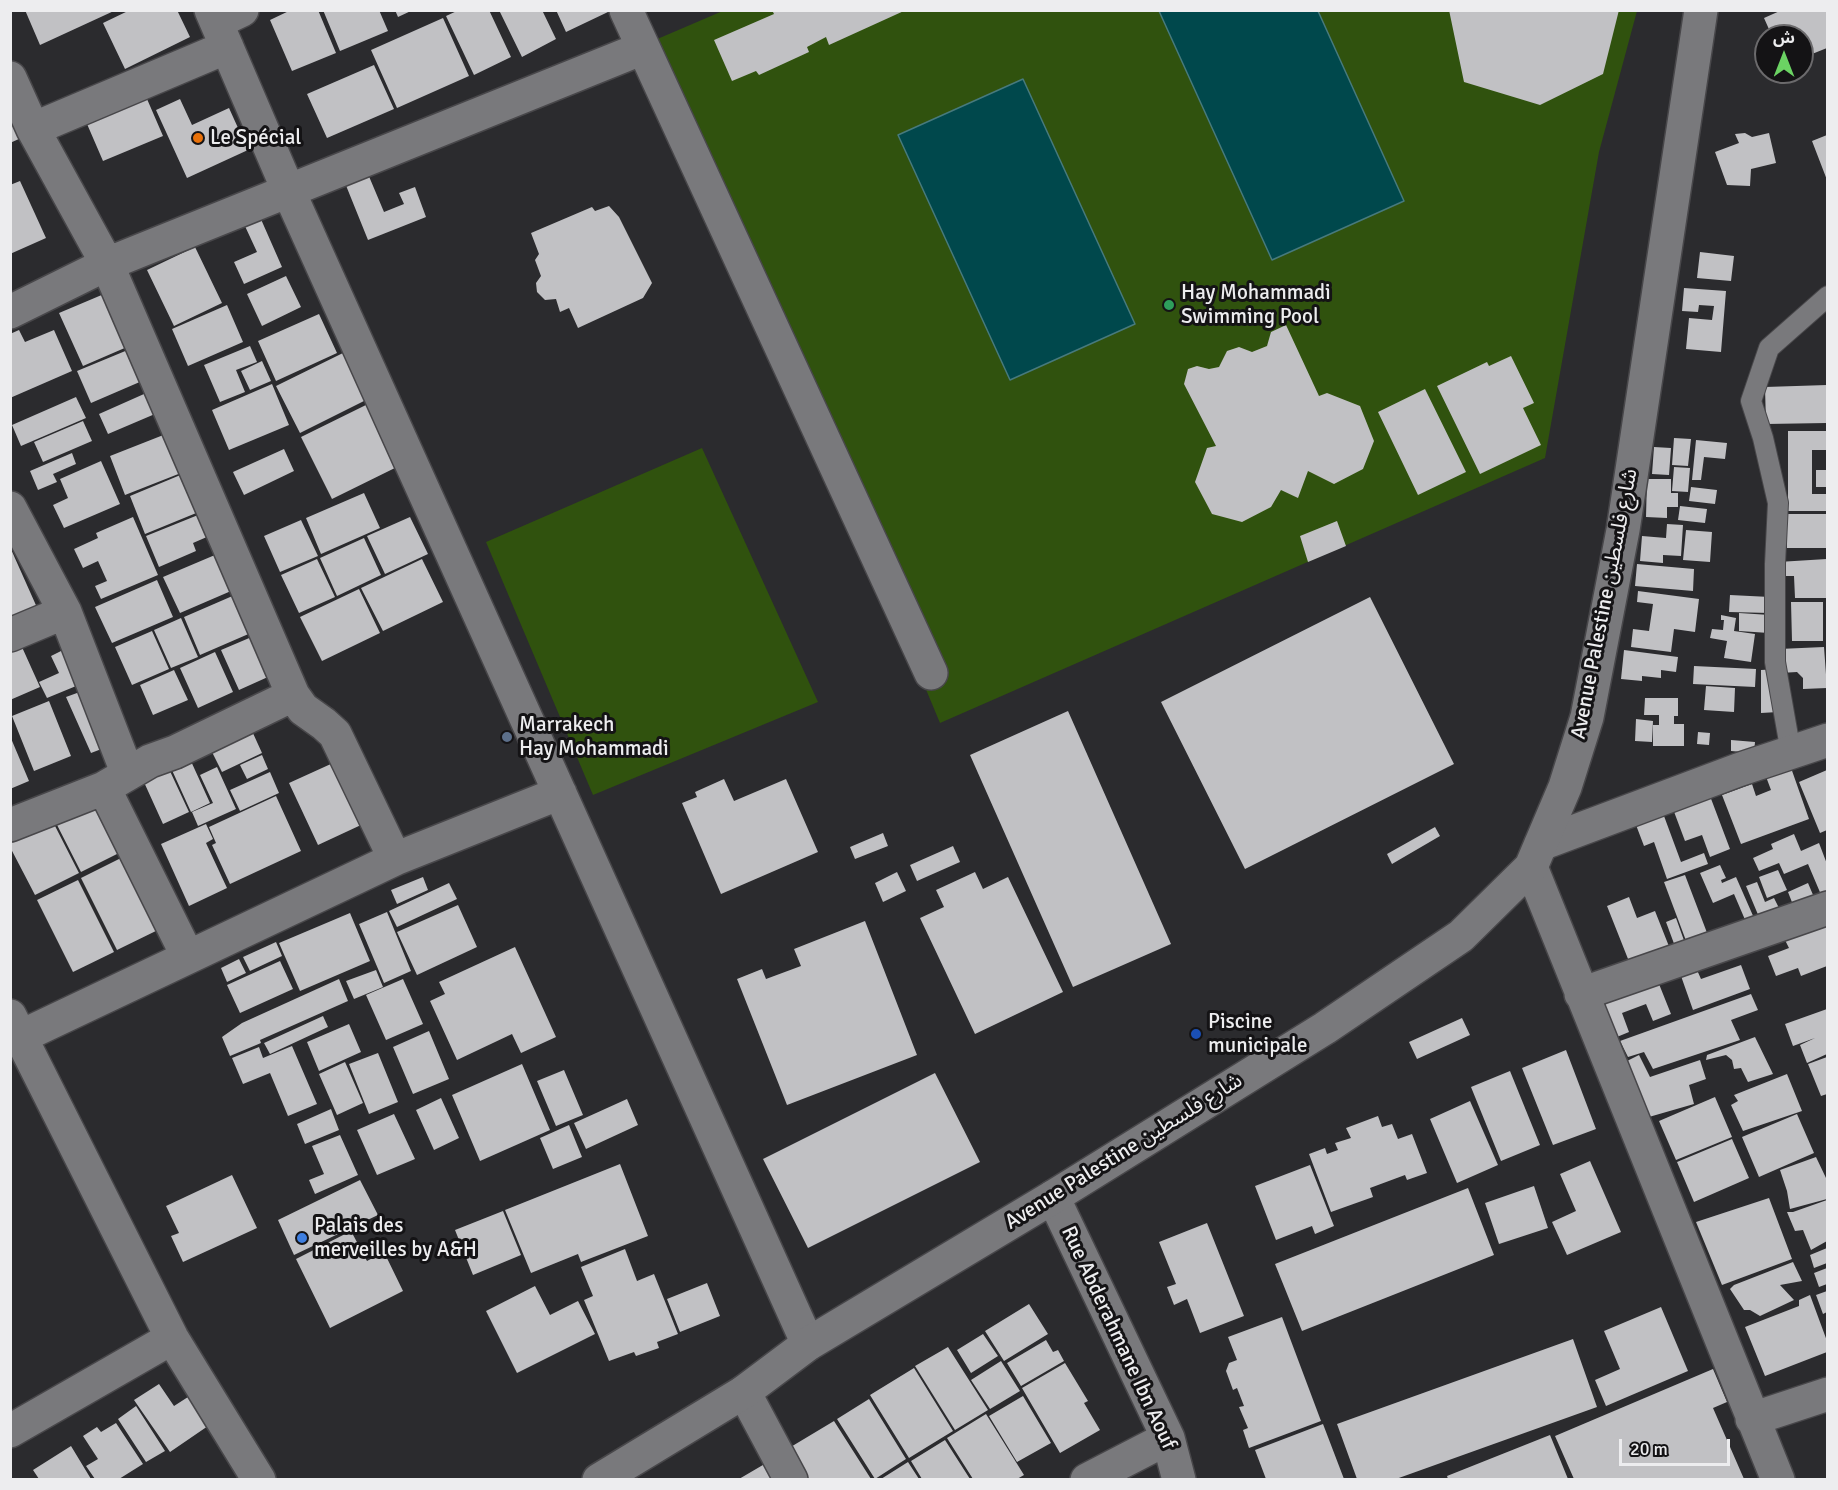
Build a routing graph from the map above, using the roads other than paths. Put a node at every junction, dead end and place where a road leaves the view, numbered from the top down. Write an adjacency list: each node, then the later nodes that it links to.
1 (626, 10): 4 (street)
2 (1701, 10): 21 (street, Avenue Palestine شارع فلسطين)
3 (224, 22): 6 (street); 7 (street)
4 (643, 48): 7 (street); 14 (street)
5 (10, 78): 6 (street)
6 (33, 129): 8 (street)
7 (289, 192): 8 (street); 19 (street)
8 (107, 264): 10 (street); 15 (street)
9 (1827, 296): 17 (lane)
10 (10, 312)
11 (10, 508): 12 (street)
12 (65, 612): 13 (street); 18 (street)
13 (10, 635)
14 (931, 673)
15 (293, 695): 18 (street); 22 (street)
16 (1827, 740): 17 (street)
17 (1791, 753): 21 (street)
18 (116, 780): 20 (street); 24 (street)
19 (560, 793): 22 (street); 29 (street)
20 (10, 825)
21 (1536, 856): 25 (street); 27 (street, Avenue Palestine شارع فلسطين)
22 (395, 859): 24 (street)
23 (1827, 908): 25 (street)
24 (188, 957): 26 (street)
25 (1581, 994): 32 (street)
26 (15, 1027): 28 (street)
27 (1053, 1197): 29 (street, Avenue Palestine شارع فلسطين); 34 (street, Rue Abderahmane Ibn Aouf)
28 (172, 1338): 33 (street); 35 (street)
29 (808, 1344): 30 (street, Avenue Palestine شارع فلسطين)
30 (744, 1392): 36 (street, Avenue Palestine شارع فلسطين); 37 (street)
31 (1827, 1394): 32 (street)
32 (1752, 1419): 40 (street)
33 (10, 1431)
34 (1168, 1438): 38 (street); 39 (street, Rue Abderahmane Ibn Aouf)
35 (259, 1479)
36 (599, 1479)
37 (791, 1479)
38 (1087, 1479)
39 (1179, 1479)
40 (1778, 1479)

